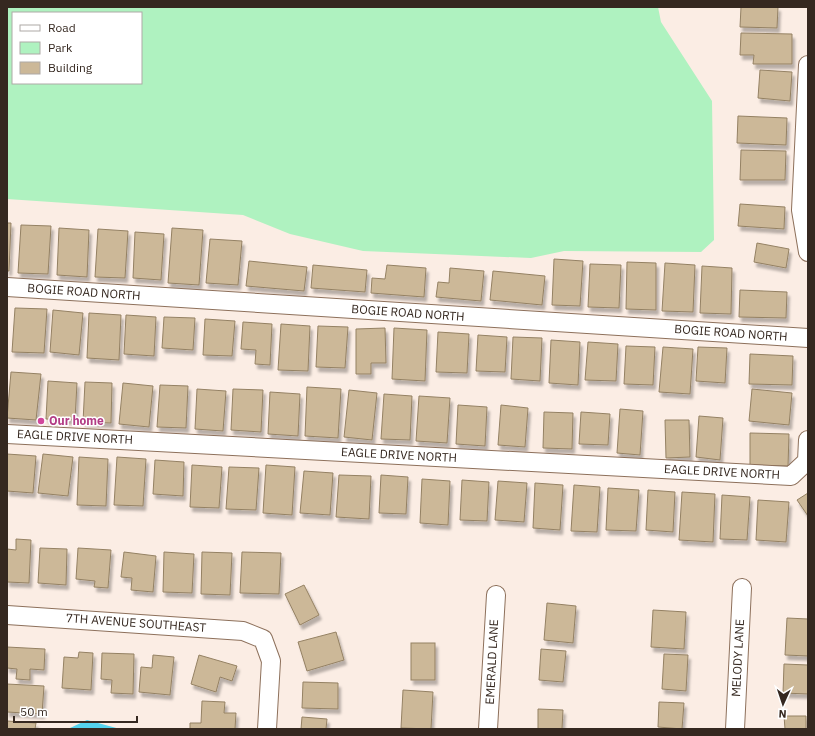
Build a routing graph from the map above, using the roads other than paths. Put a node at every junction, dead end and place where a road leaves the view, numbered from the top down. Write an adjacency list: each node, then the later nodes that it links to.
1 (808, 65): 2 (street)
2 (808, 252)
3 (7, 287): 4 (street, BOGIE ROAD NORTH)
4 (808, 338)
5 (7, 434): 6 (street, EAGLE DRIVE NORTH)
6 (808, 440)
7 (742, 588): 12 (street, MELODY LANE)
8 (496, 595): 11 (street, EMERALD LANE)
9 (7, 615): 10 (street, 7TH AVENUE SOUTHEAST)
10 (267, 729)
11 (488, 729)
12 (735, 729)

